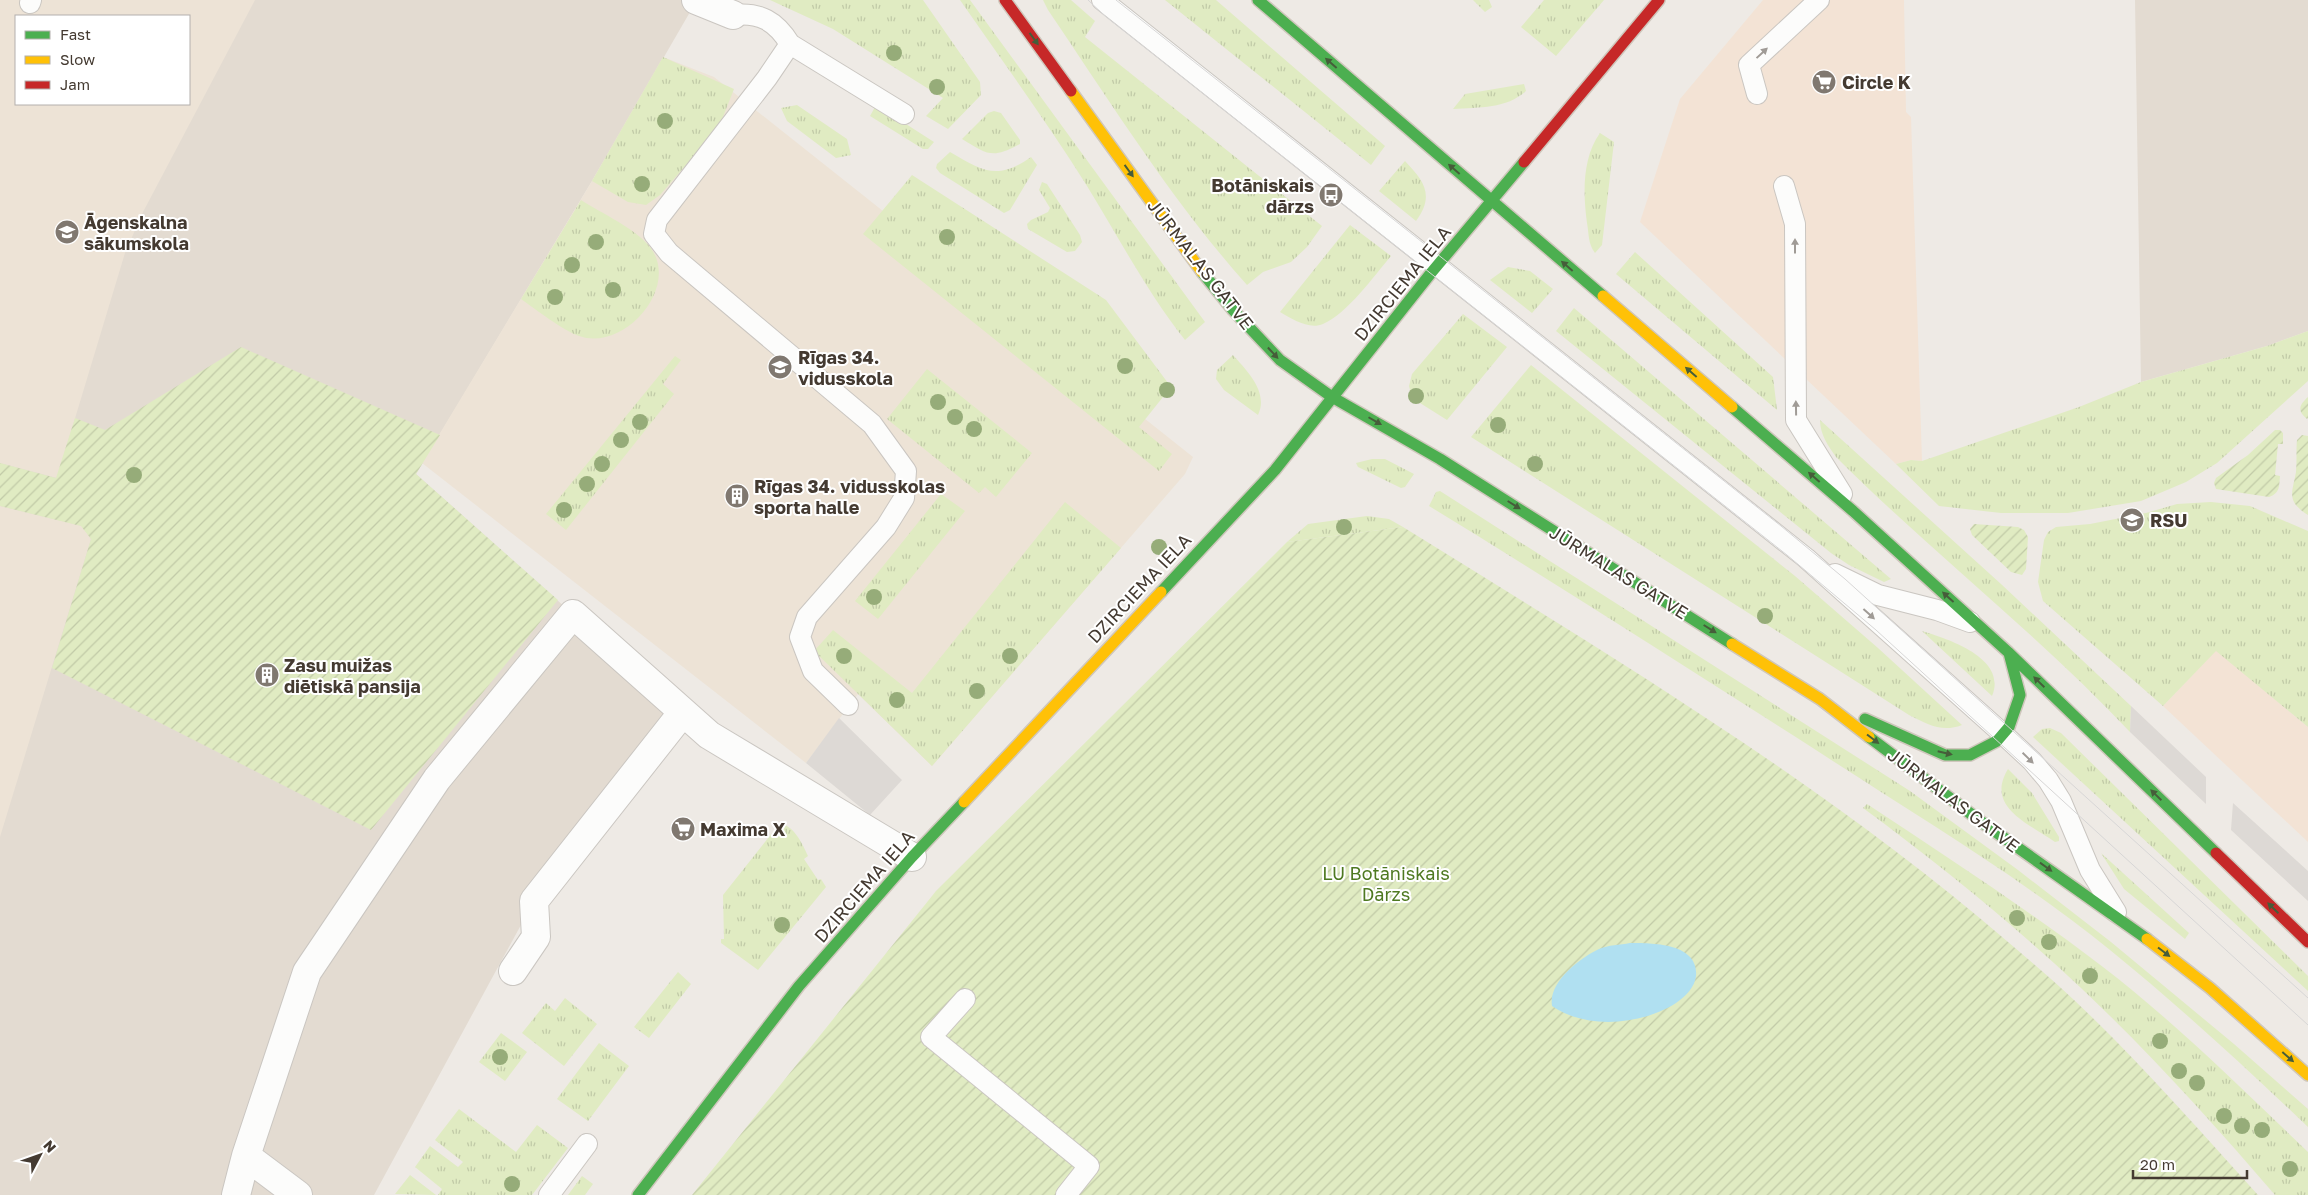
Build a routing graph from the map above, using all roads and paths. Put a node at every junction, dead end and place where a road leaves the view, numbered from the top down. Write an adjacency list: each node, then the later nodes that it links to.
1 (696, 0): 7 (street)
2 (1005, 0): 14 (main road, JŪRMALAS GATVE, one-way to 14)
3 (1102, 0): 13 (lane)
4 (1258, 0): 12 (main road, one-way to 4)
5 (1658, 0): 12 (main road, DZIRCIEMA IELA)
6 (1819, 0): 9 (lane, one-way to 6)
7 (733, 15): 8 (lane)
8 (790, 44): 10 (lane); 20 (lane)
9 (1757, 94)
10 (904, 114)
11 (1784, 186): 15 (lane, one-way to 11)
12 (1491, 200): 13 (main road, DZIRCIEMA IELA); 15 (main road, one-way to 12)
13 (1437, 266): 14 (main road, DZIRCIEMA IELA); 16 (lane)
14 (1332, 397): 19 (main road, JŪRMALAS GATVE, one-way to 19); 23 (main road, DZIRCIEMA IELA)
15 (1853, 511): 17 (main road, one-way to 15)
16 (1806, 558): 17 (lane); 22 (lane, one-way to 22)
17 (1985, 630): 18 (main road)
18 (2008, 652): 22 (main road); 25 (main road, one-way to 18)
19 (1820, 699): 22 (main road, one-way to 22); 24 (main road, JŪRMALAS GATVE, one-way to 24)
20 (848, 705)
21 (683, 712): 23 (street); 26 (street); 30 (street)
22 (2003, 734): 24 (lane, one-way to 24)
23 (912, 857): 34 (main road, DZIRCIEMA IELA)
24 (2124, 924): 28 (main road, JŪRMALAS GATVE, one-way to 28)
25 (2308, 942)
26 (512, 971)
27 (965, 999): 35 (lane)
28 (2308, 1075)
29 (586, 1144): 33 (lane)
30 (246, 1156): 31 (street); 32 (street)
31 (236, 1195)
32 (298, 1195)
33 (549, 1195)
34 (638, 1195)
35 (1066, 1195)

